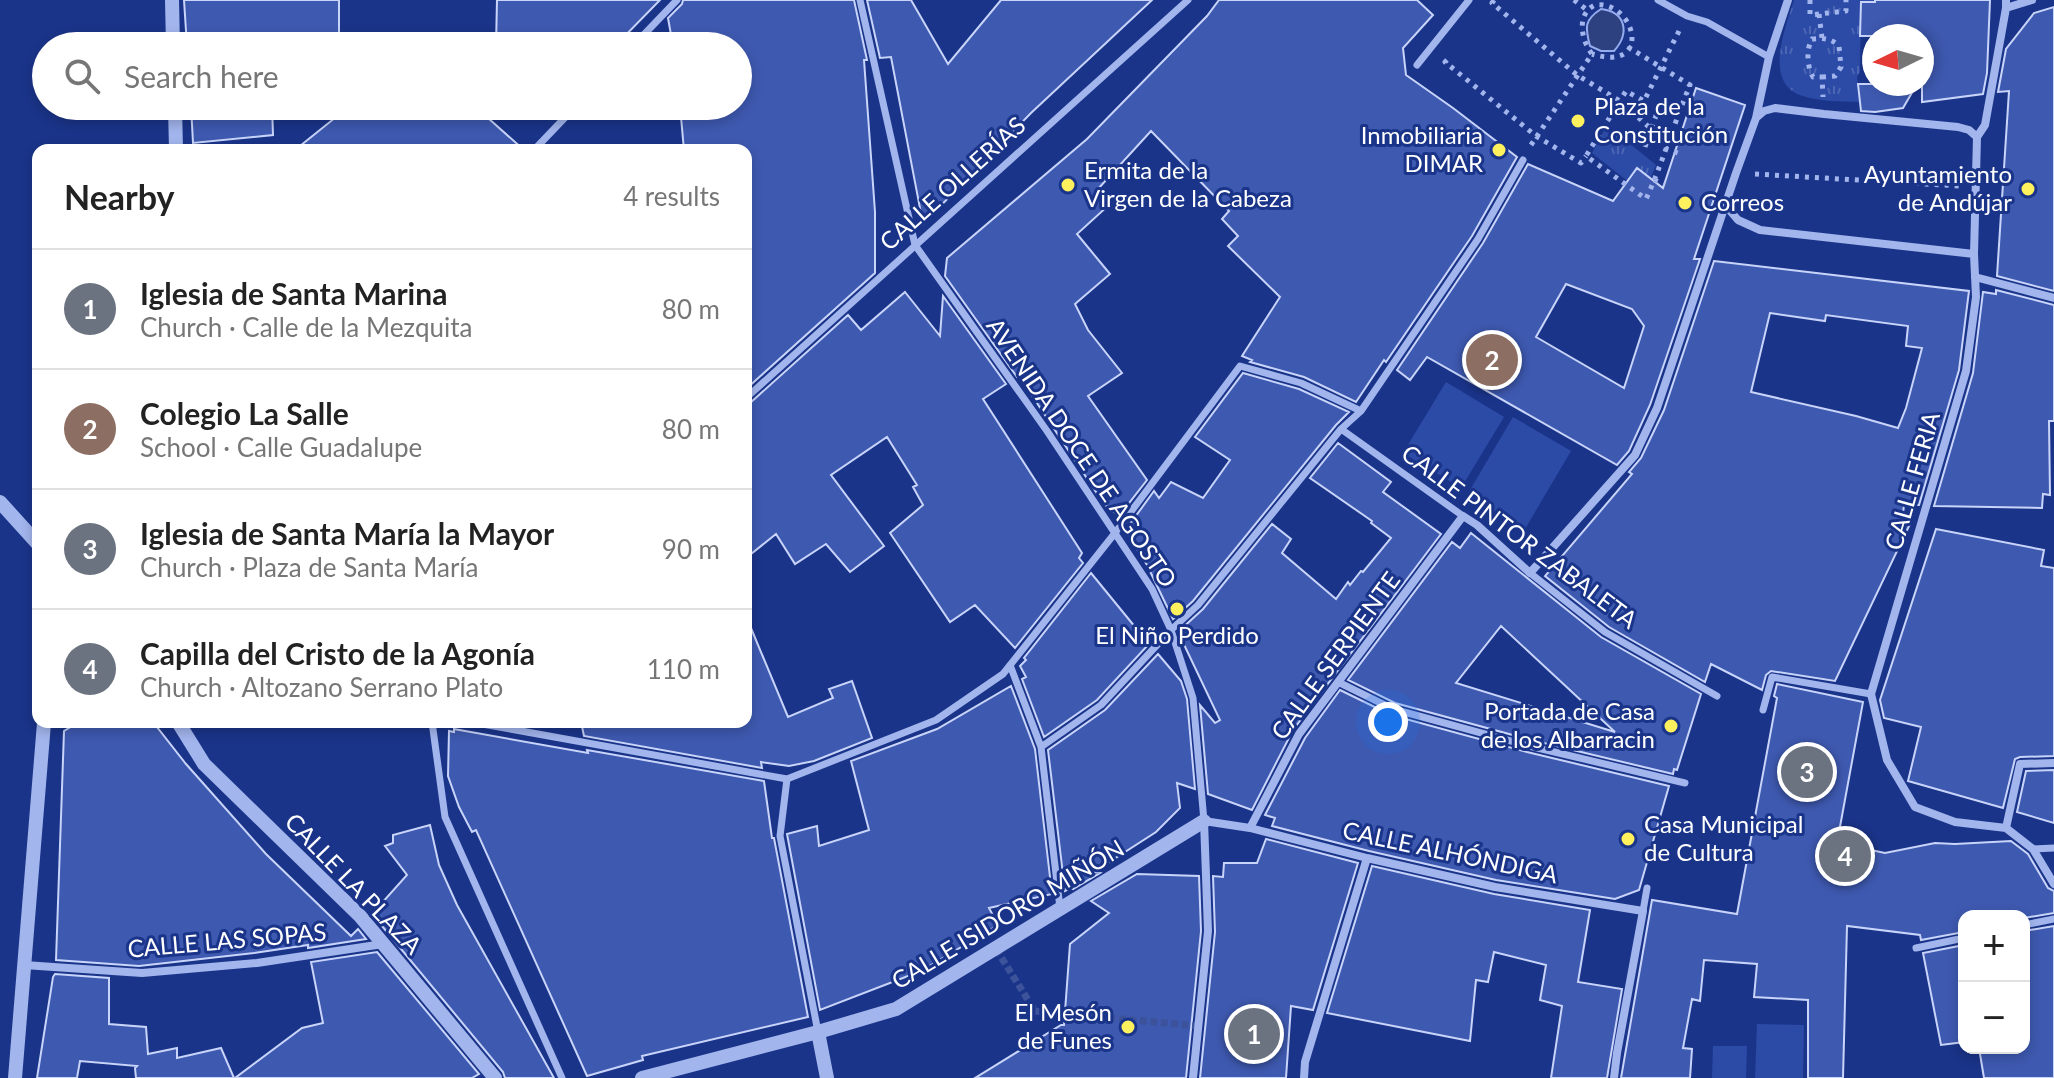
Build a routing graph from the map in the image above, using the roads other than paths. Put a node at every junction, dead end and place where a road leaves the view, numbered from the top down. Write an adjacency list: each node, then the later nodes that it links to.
1 (172, 0): 10 (street)
2 (677, 0): 11 (street)
3 (860, 0): 22 (street)
4 (1188, 0): 22 (street, CALLE OLLERÍAS)
5 (1658, 0): 12 (street)
6 (1788, 0): 12 (street)
7 (2032, 0): 9 (street)
8 (1464, 2): 13 (street)
9 (2006, 4): 17 (street, CALLE FERIA)
10 (173, 32)
11 (646, 32)
12 (1769, 57): 14 (street)
13 (1417, 65)
14 (1756, 118): 17 (street); 21 (street)
15 (175, 120): 18 (street)
16 (563, 120): 19 (street)
17 (1977, 137): 23 (street, CALLE FERIA)
18 (176, 144)
19 (540, 144)
20 (1523, 160): 27 (street)
21 (1726, 206): 23 (street); 33 (street)
22 (915, 245): 26 (street, CALLE OLLERÍAS); 31 (street, AVENIDA DOCE DE AGOSTO)
23 (1974, 254): 24 (street, CALLE FERIA)
24 (1975, 277): 25 (street); 37 (street, CALLE FERIA)
25 (2054, 298)
26 (752, 393)
27 (1361, 411): 28 (street); 31 (street)
28 (1341, 429): 30 (street, CALLE PINTOR ZABALETA); 34 (street)
29 (0, 502): 32 (street)
30 (1463, 516): 33 (street, CALLE PINTOR ZABALETA); 36 (street, CALLE SERPIENTE)
31 (1115, 533): 34 (street, AVENIDA DOCE DE AGOSTO); 35 (street)
32 (32, 537)
33 (1530, 573): 38 (street, CALLE PINTOR ZABALETA)
34 (1171, 630): 44 (street); 48 (street, AVENIDA DOCE DE AGOSTO)
35 (1010, 665): 44 (street); 46 (street)
36 (1338, 682): 47 (street); 49 (street, CALLE SERPIENTE)
37 (1871, 694): 39 (street); 50 (street)
38 (1717, 696)
39 (1763, 710)
40 (45, 728): 63 (street)
41 (182, 728): 61 (street, CALLE LA PLAZA)
42 (433, 728): 67 (street)
43 (504, 728): 46 (street)
44 (1041, 747): 56 (street)
45 (2054, 763): 50 (street)
46 (787, 779): 64 (street)
47 (1685, 783)
48 (1204, 821): 49 (street); 56 (street, CALLE ISIDORO MIÑÓN); 70 (street, AVENIDA DOCE DE AGOSTO)
49 (1250, 828): 53 (street, CALLE ALHÓNDIGA)
50 (2006, 828): 52 (street)
51 (2054, 848): 52 (street)
52 (2033, 849): 54 (street)
53 (1367, 858): 57 (street, CALLE ALHÓNDIGA); 71 (street)
54 (2054, 884)
55 (1647, 888): 57 (street)
56 (1060, 909): 64 (street, CALLE ISIDORO MIÑÓN)
57 (1643, 911): 72 (street)
58 (2054, 919): 59 (street)
59 (2030, 924)
60 (1958, 939): 62 (street)
61 (384, 944): 63 (street, CALLE LAS SOPAS); 66 (street, CALLE LA PLAZA)
62 (1916, 948)
63 (24, 965): 65 (street)
64 (818, 1032): 68 (street, CALLE ISIDORO MIÑÓN); 69 (street)
65 (15, 1078)
66 (495, 1078)
67 (562, 1078)
68 (642, 1078)
69 (827, 1078)
70 (1193, 1078)
71 (1304, 1078)
72 (1614, 1078)

